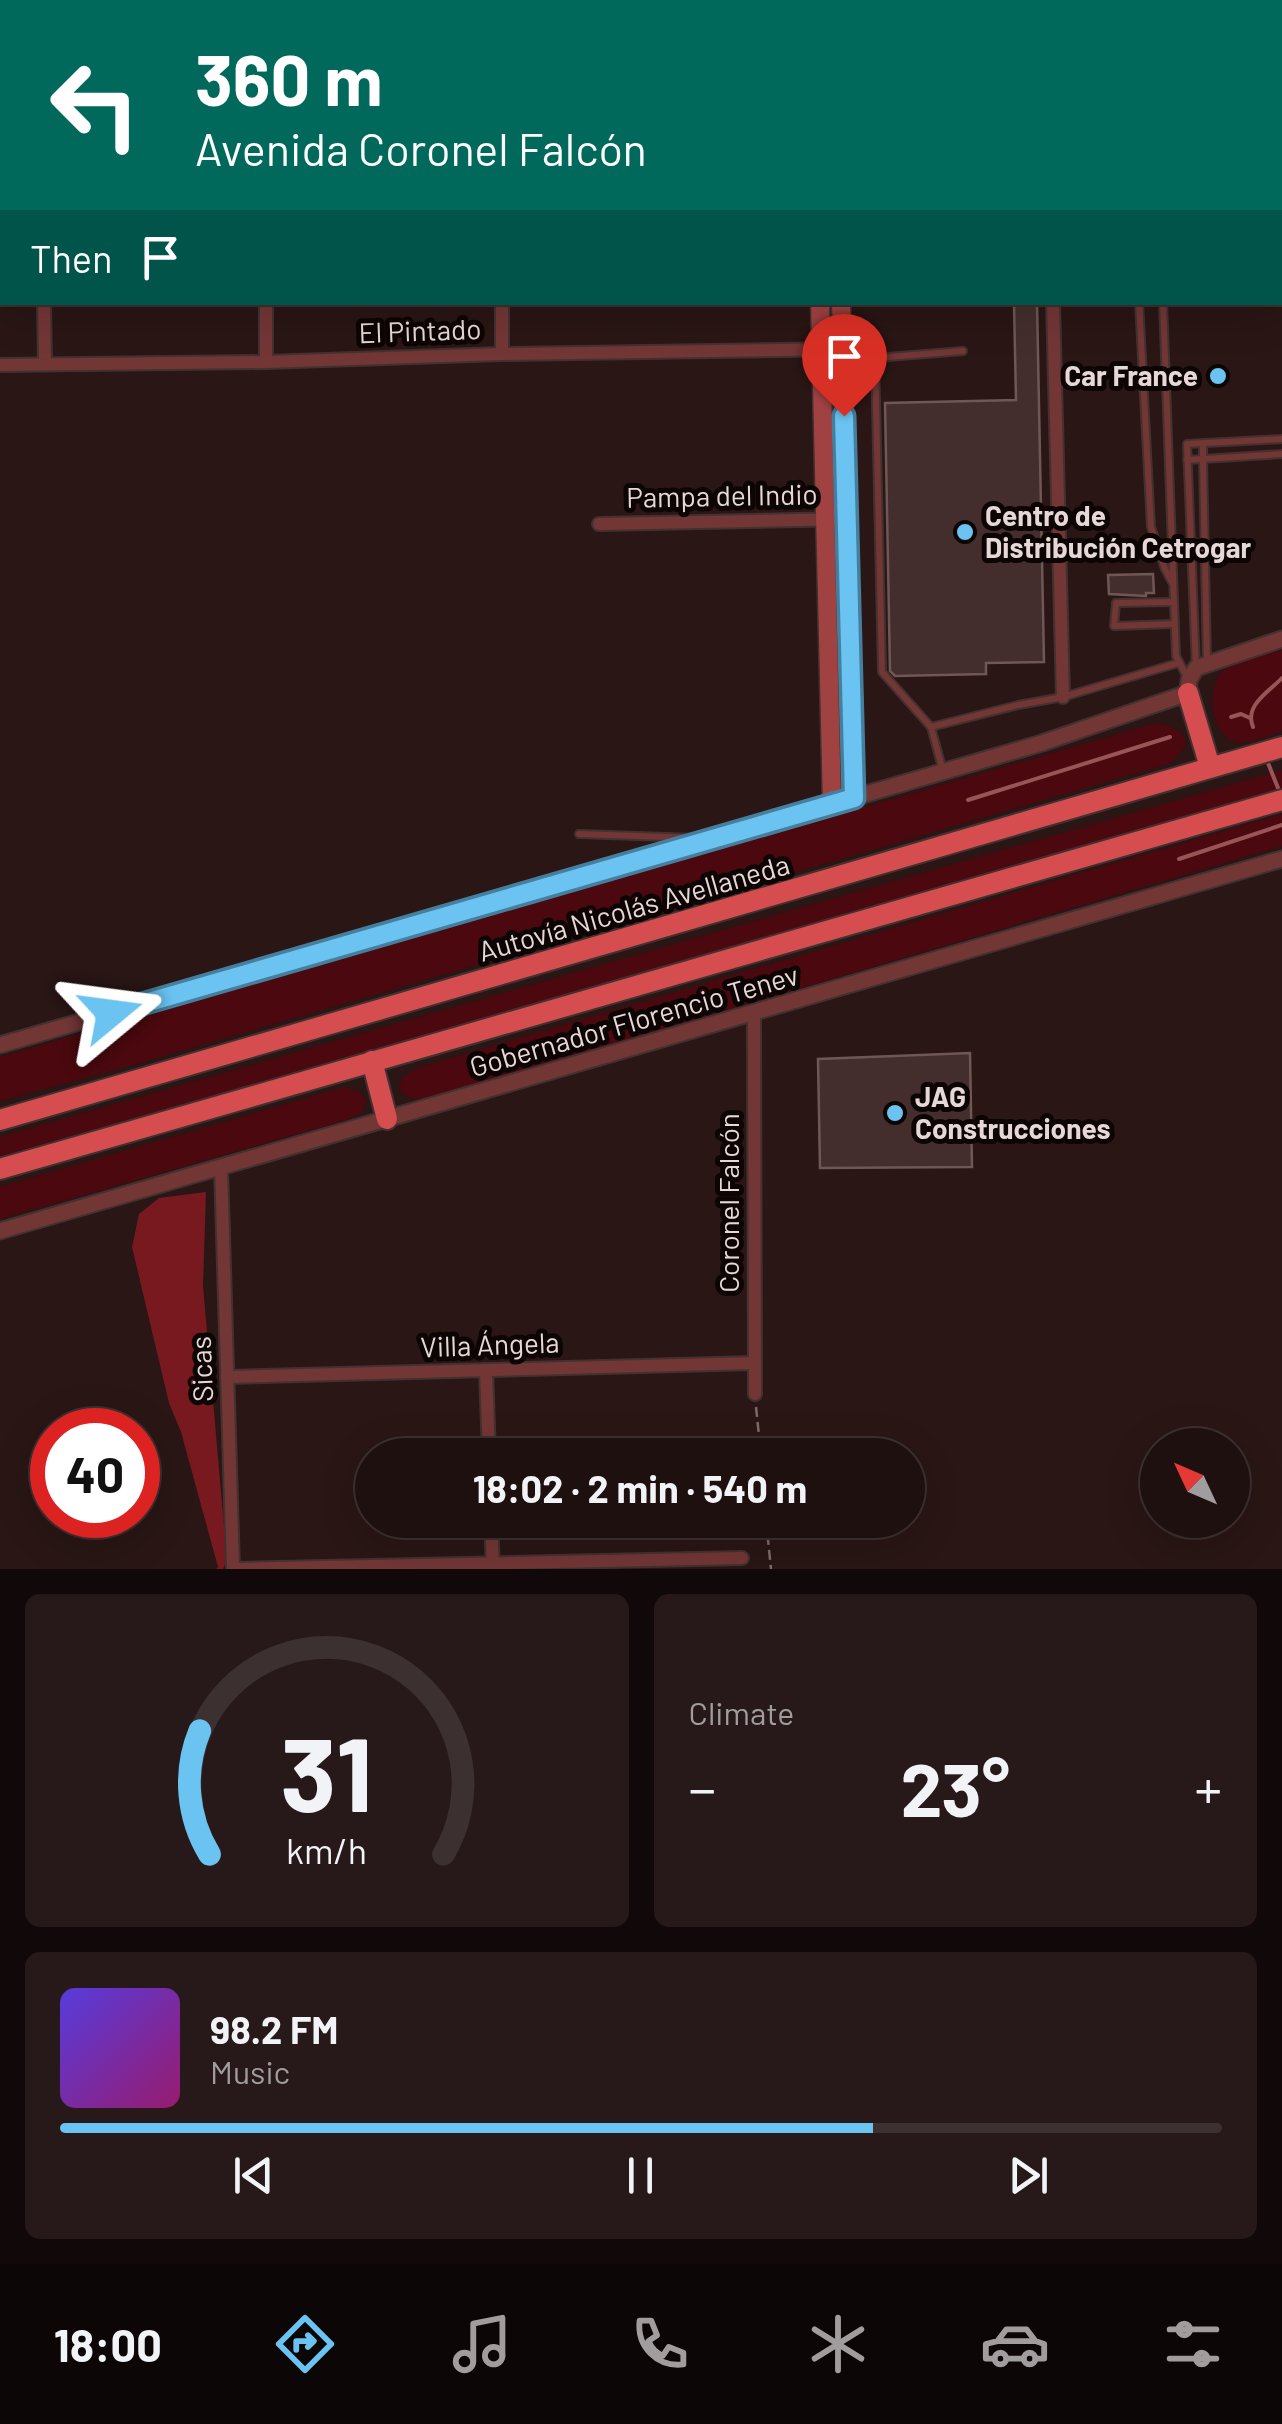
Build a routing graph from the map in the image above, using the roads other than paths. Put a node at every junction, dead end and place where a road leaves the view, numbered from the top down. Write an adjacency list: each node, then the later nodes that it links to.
1 (44, 305): 15 (street)
2 (266, 305): 13 (street)
3 (502, 305): 12 (street)
4 (820, 305): 10 (main road)
5 (841, 305): 9 (main road)
6 (1053, 305): 33 (street)
7 (1139, 305): 27 (lane)
8 (1163, 305): 25 (lane)
9 (842, 348): 10 (street, El Pintado); 21 (main road)
10 (822, 349): 12 (street, El Pintado); 22 (main road)
11 (963, 351): 34 (lane)
12 (502, 354): 13 (street, El Pintado)
13 (266, 362): 15 (street, El Pintado)
14 (0, 364): 15 (street, El Pintado)
15 (45, 364)
16 (1282, 439): 17 (lane)
17 (1203, 443): 19 (lane); 20 (lane)
18 (1282, 454): 19 (lane)
19 (1203, 458): 20 (lane); 24 (lane)
20 (1187, 460): 26 (lane)
21 (846, 518): 22 (street, Pampa del Indio); 38 (main road)
22 (826, 519): 23 (street, Pampa del Indio); 40 (main road)
23 (599, 524)
24 (1205, 543): 26 (lane); 32 (lane)
25 (1172, 544): 26 (lane); 27 (lane)
26 (1190, 544): 32 (lane)
27 (1173, 582): 28 (lane)
28 (1174, 602): 29 (lane); 29 (lane)
29 (1174, 624): 31 (lane)
30 (1282, 639): 32 (street)
31 (1178, 663): 32 (lane); 33 (lane)
32 (1195, 676): 36 (highway); 37 (street)
33 (1063, 697): 34 (lane)
34 (931, 727): 37 (lane)
35 (1282, 747): 36 (highway, Autovía Nicolás Avellaneda)
36 (1210, 767): 48 (highway, Autovía Nicolás Avellaneda)
37 (943, 772): 38 (street)
38 (854, 798): 40 (street)
39 (1282, 800): 46 (highway)
40 (832, 804): 42 (street)
41 (579, 834): 42 (lane)
42 (718, 839): 45 (street)
43 (1282, 859): 44 (street, Gobernador Florencio Tenev)
44 (754, 1012): 47 (street, Gobernador Florencio Tenev); 52 (street, Coronel Falcón)
45 (0, 1045)
46 (372, 1061): 47 (highway); 50 (highway)
47 (387, 1119): 49 (street, Gobernador Florencio Tenev)
48 (0, 1120)
49 (221, 1167): 51 (street, Gobernador Florencio Tenev); 54 (street, Sicas)
50 (0, 1169)
51 (0, 1230)
52 (754, 1363): 53 (street, Villa Ángela); 55 (street, Coronel Falcón)
53 (486, 1370): 54 (street, Villa Ángela); 56 (street)
54 (227, 1377): 60 (street, Sicas)
55 (755, 1394)
56 (488, 1438)
57 (492, 1538): 59 (street)
58 (742, 1558): 59 (street)
59 (493, 1566): 60 (street)
60 (233, 1569)

